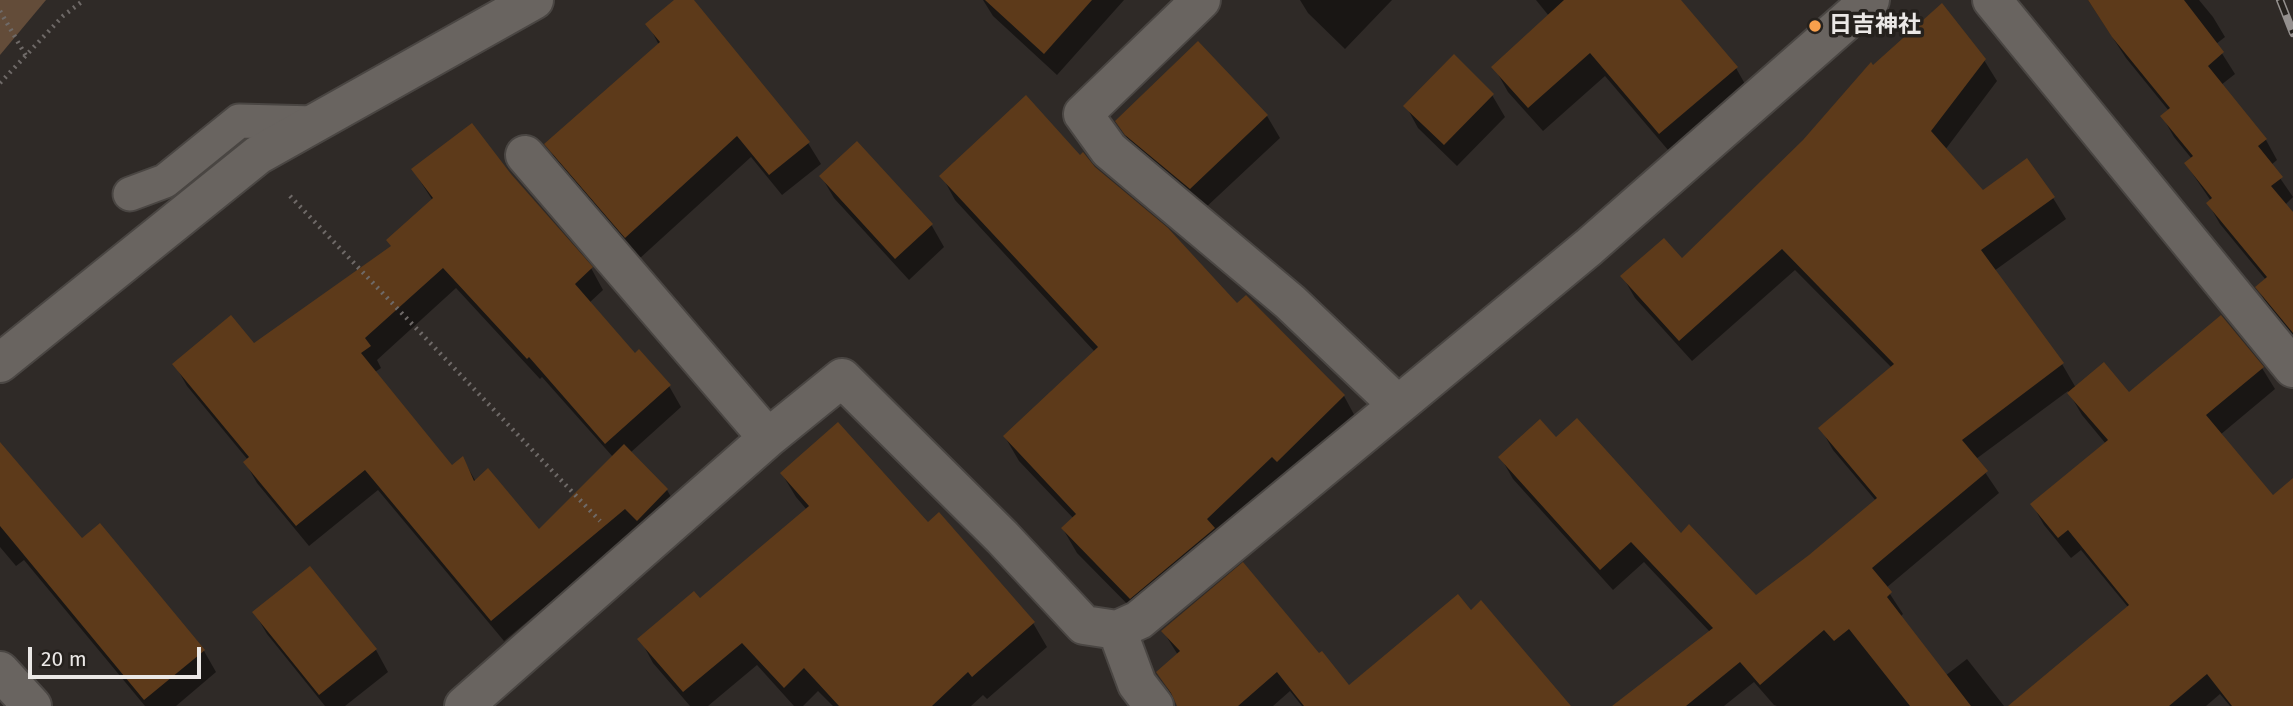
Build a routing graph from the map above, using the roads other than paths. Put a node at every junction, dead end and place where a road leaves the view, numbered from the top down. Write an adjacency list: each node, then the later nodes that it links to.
1 (534, 0): 5 (street)
2 (1201, 0): 10 (street)
3 (1870, 0): 10 (street)
4 (1992, 0): 9 (street)
5 (315, 123): 7 (lane); 8 (street)
6 (525, 155): 11 (street)
7 (130, 194)
8 (0, 363)
9 (2293, 368)
10 (1398, 405): 12 (street)
11 (768, 438): 12 (street); 15 (street)
12 (1117, 630): 16 (street)
13 (0, 671): 14 (street)
14 (32, 706)
15 (464, 706)
16 (1154, 706)

